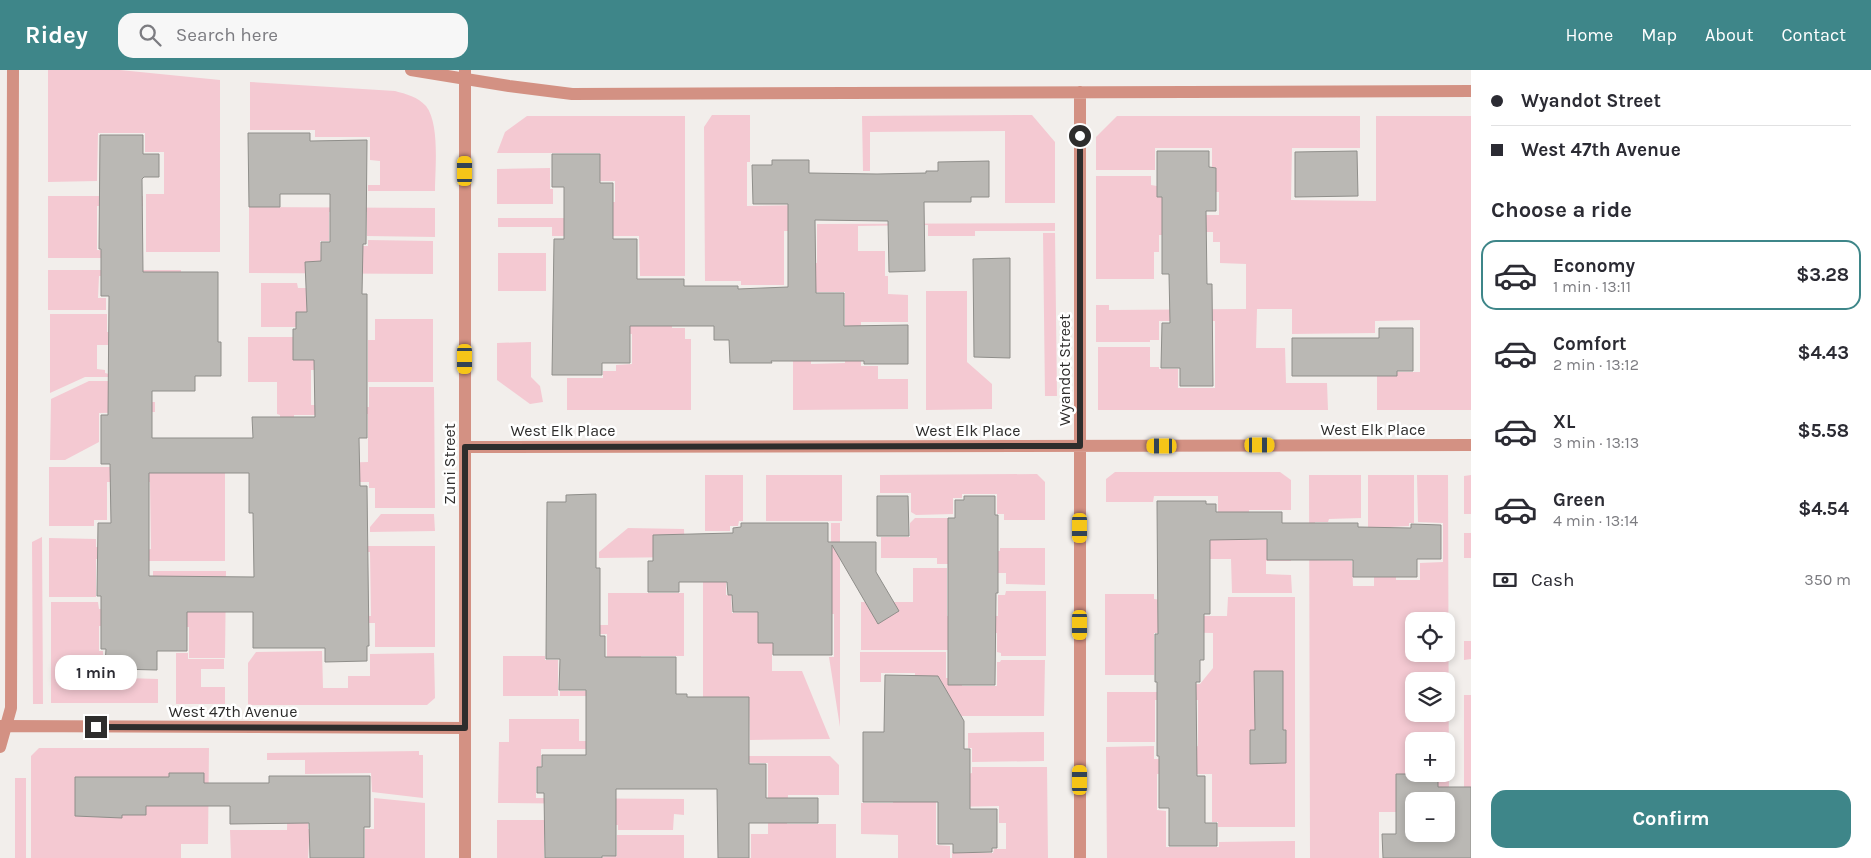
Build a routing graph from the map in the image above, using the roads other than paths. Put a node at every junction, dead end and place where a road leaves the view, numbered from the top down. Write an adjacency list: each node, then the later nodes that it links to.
1 (13, 70): 9 (street)
2 (411, 70): 3 (street)
3 (465, 75): 5 (street); 8 (street, Zuni Street)
4 (1471, 91): 5 (street)
5 (1080, 92): 7 (street, Wyandot Street)
6 (1471, 445): 7 (street, West Elk Place)
7 (1080, 446): 8 (street, West Elk Place); 13 (street, Wyandot Street)
8 (465, 447): 10 (street, Zuni Street)
9 (3, 727): 10 (street, West 47th Avenue); 11 (street)
10 (465, 728): 12 (street, Zuni Street)
11 (0, 747)
12 (465, 858)
13 (1080, 858)

